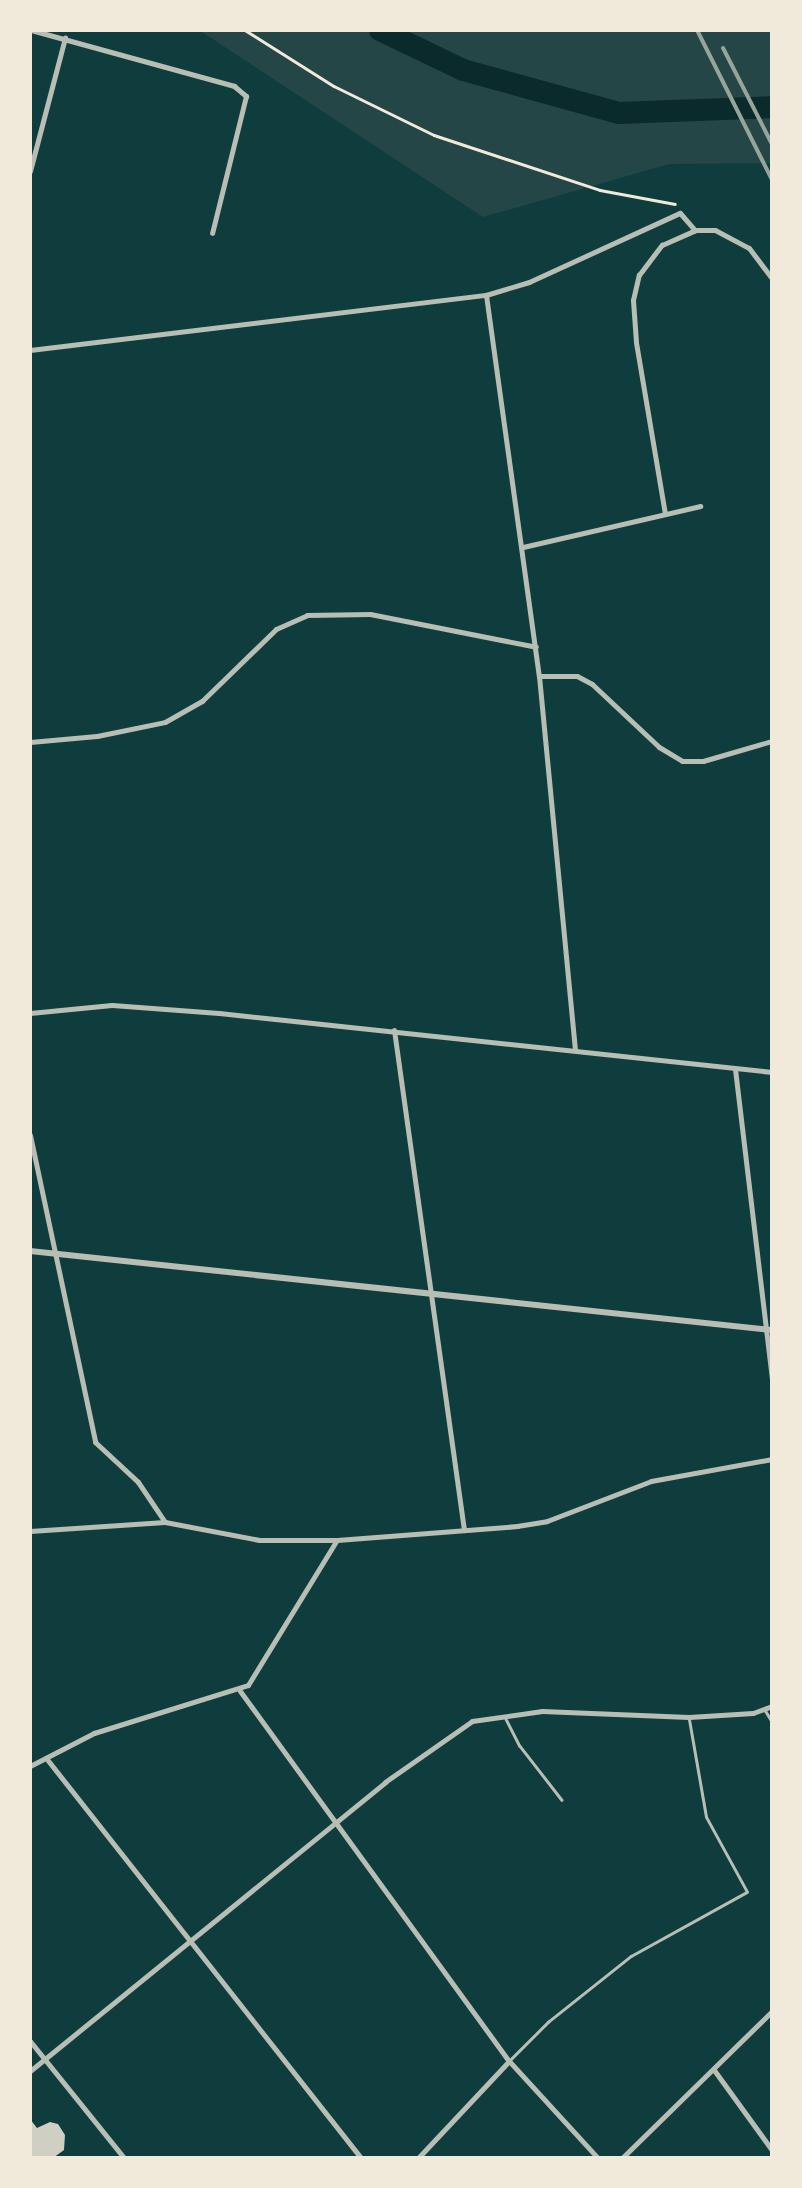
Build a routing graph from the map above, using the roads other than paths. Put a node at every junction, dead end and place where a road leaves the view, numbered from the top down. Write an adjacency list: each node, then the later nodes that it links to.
1 (31, 30): 2 (street)
2 (65, 37): 3 (street); 5 (street)
3 (30, 171)
4 (695, 230): 6 (street); 7 (street); 10 (street)
5 (212, 233)
6 (772, 278)
7 (486, 295): 8 (street); 11 (street)
8 (30, 350)
9 (700, 506): 10 (street)
10 (665, 514): 11 (street)
11 (522, 547): 12 (street)
12 (536, 647): 13 (street); 15 (street)
13 (539, 676): 14 (street); 18 (street)
14 (772, 741)
15 (30, 742)
16 (30, 1013): 17 (street)
17 (394, 1030): 18 (street); 24 (street)
18 (576, 1050): 19 (street)
19 (736, 1069): 20 (street); 25 (street)
20 (772, 1072)
21 (30, 1135): 23 (street)
22 (30, 1250): 23 (street)
23 (52, 1254): 24 (street); 28 (street)
24 (433, 1292): 25 (street); 29 (street)
25 (768, 1329): 26 (street)
26 (772, 1381)
27 (772, 1459): 29 (street)
28 (165, 1522): 30 (street); 31 (street)
29 (464, 1530): 31 (street)
30 (30, 1532)
31 (337, 1540): 32 (street)
32 (240, 1691): 37 (street); 40 (street)
33 (768, 1708): 35 (street); 36 (lane)
34 (504, 1714): 35 (street); 39 (lane); 40 (street)
35 (688, 1717): 45 (lane)
36 (772, 1721)
37 (46, 1758): 38 (street); 41 (street)
38 (30, 1766)
39 (562, 1800)
40 (335, 1826): 41 (street); 45 (street)
41 (189, 1942): 44 (street); 50 (street)
42 (772, 2011): 46 (street)
43 (30, 2041): 44 (street)
44 (44, 2059): 47 (street); 49 (street)
45 (509, 2062): 51 (street); 52 (street)
46 (714, 2070): 48 (street); 53 (street)
47 (30, 2071)
48 (772, 2150)
49 (124, 2158)
50 (361, 2158)
51 (418, 2158)
52 (598, 2158)
53 (622, 2158)

